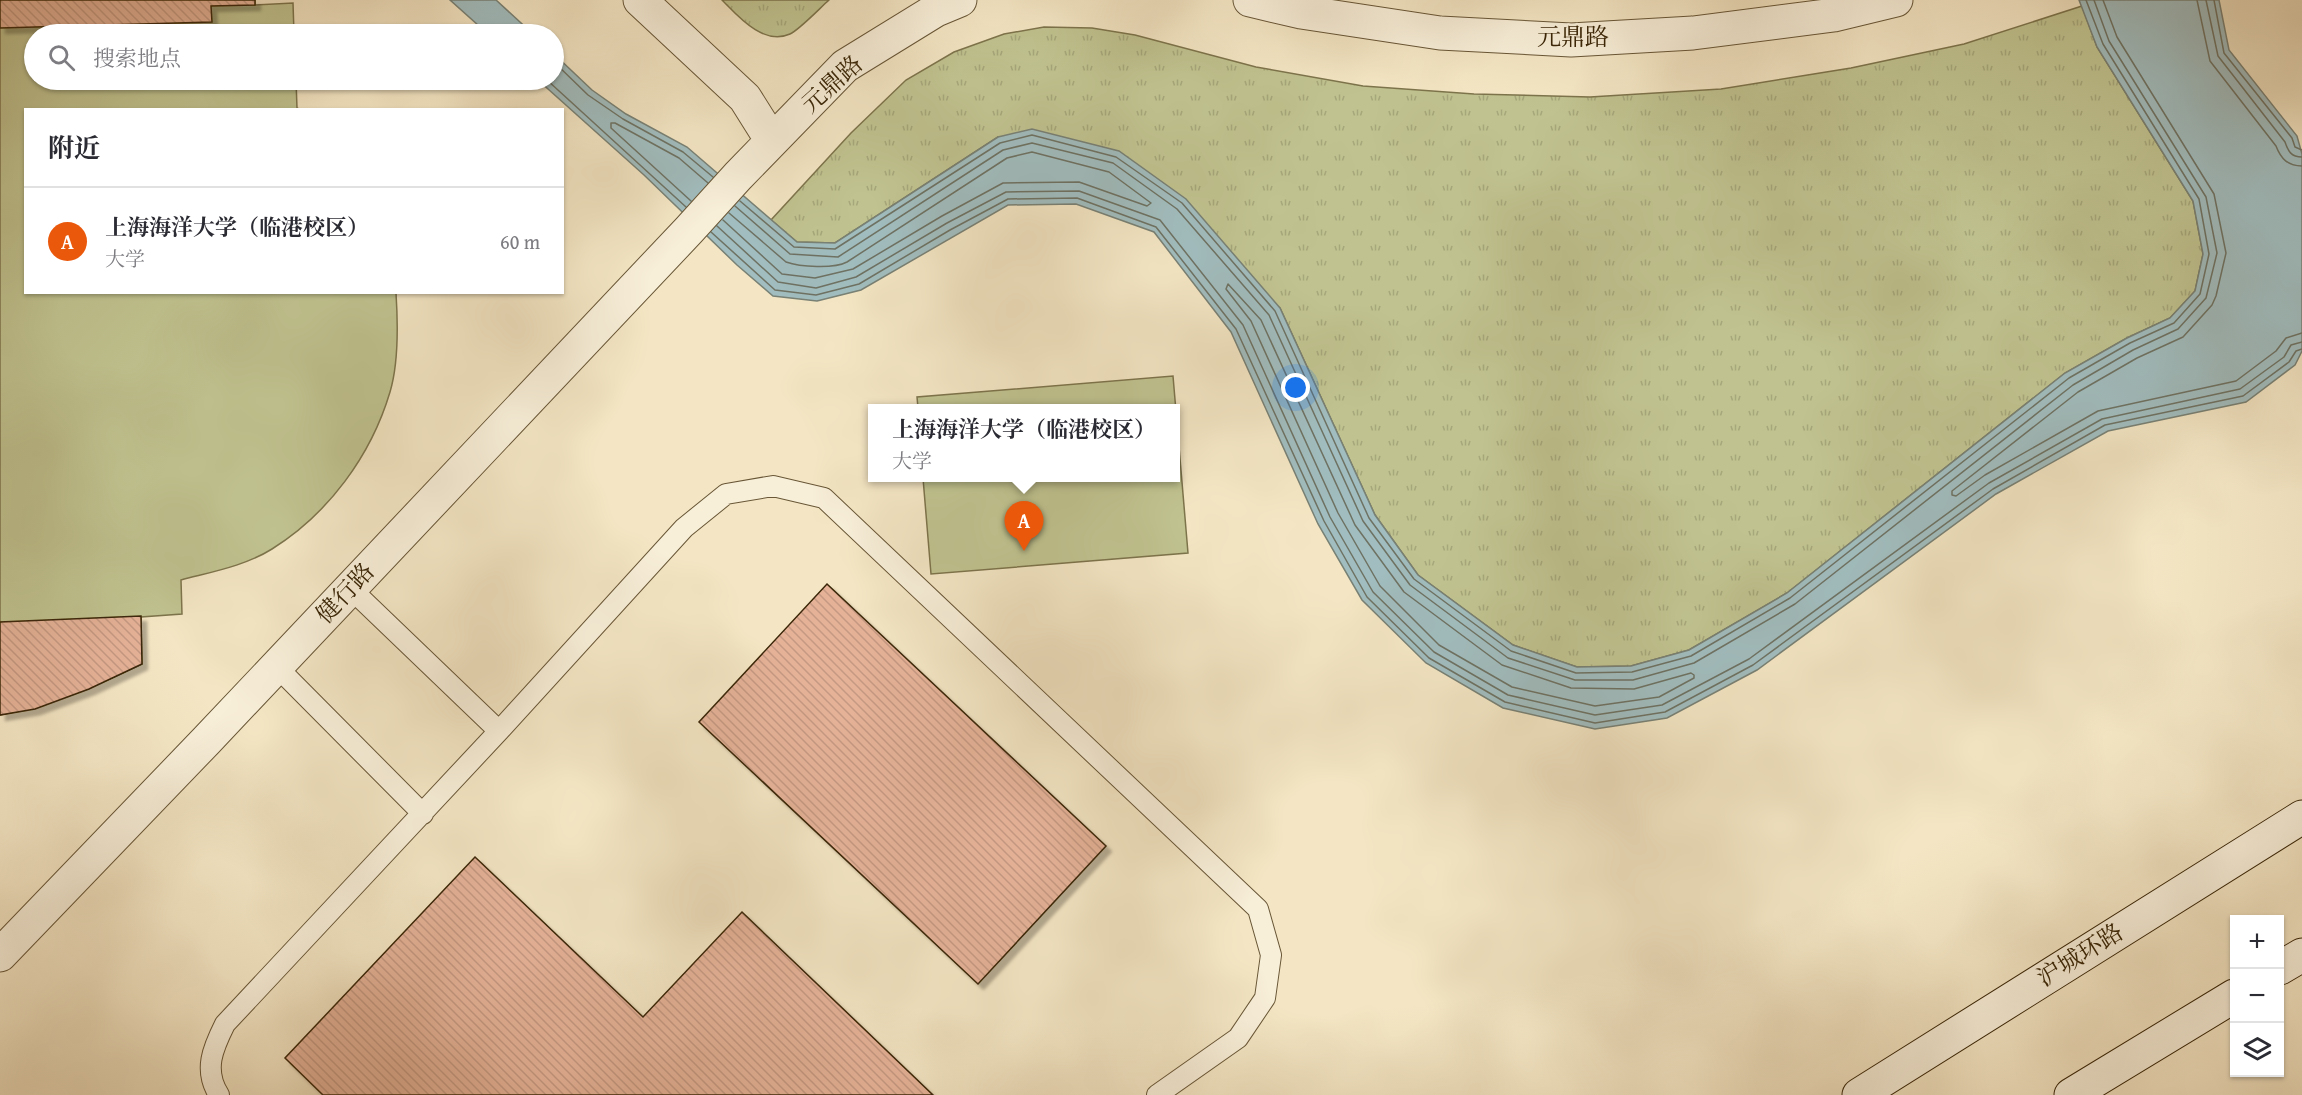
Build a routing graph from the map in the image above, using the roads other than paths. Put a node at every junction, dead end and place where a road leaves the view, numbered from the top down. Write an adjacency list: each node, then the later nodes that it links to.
1 (640, 0): 5 (street)
2 (960, 0): 5 (street, 元鼎路)
3 (1250, 0): 4 (street, 元鼎路)
4 (1896, 0)
5 (772, 141): 6 (street, 元鼎路)
6 (738, 176): 7 (street, 健行路)
7 (350, 588): 8 (street, 健行路); 9 (lane)
8 (276, 666): 10 (lane); 13 (street, 健行路)
9 (500, 731): 10 (lane); 17 (lane)
10 (423, 814): 16 (lane)
11 (2302, 817): 18 (street, 沪城环路)
12 (2302, 955): 14 (street)
13 (0, 956)
14 (2284, 966)
15 (2230, 999): 19 (street)
16 (219, 1095)
17 (1157, 1095)
18 (1859, 1095)
19 (2071, 1095)

